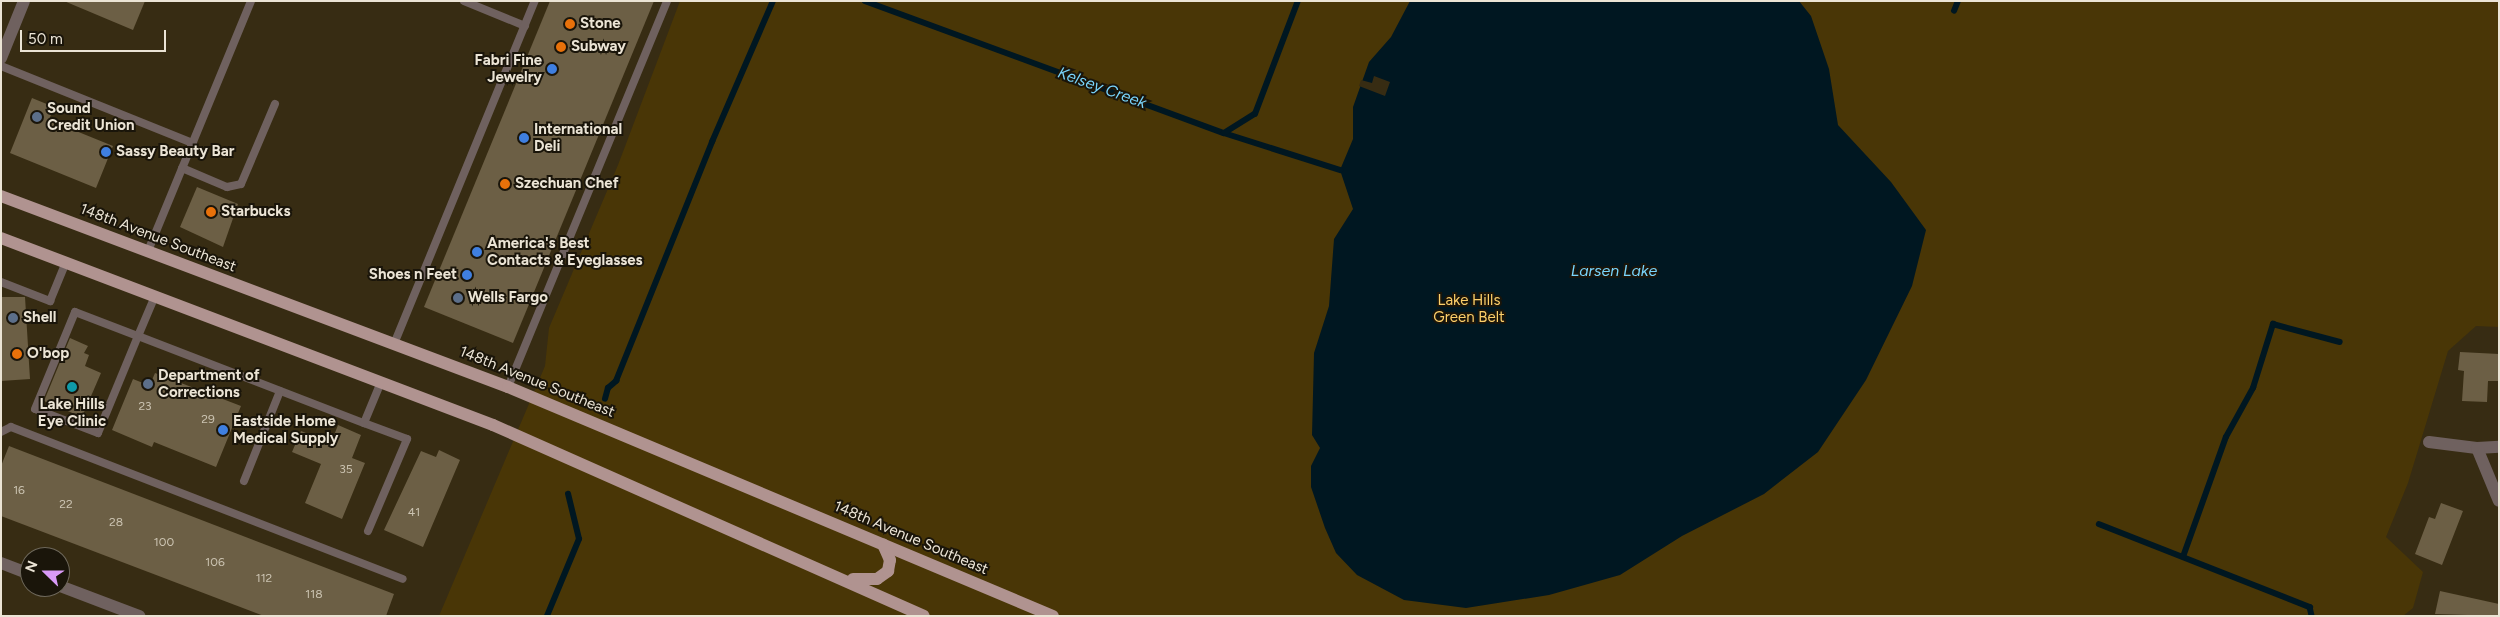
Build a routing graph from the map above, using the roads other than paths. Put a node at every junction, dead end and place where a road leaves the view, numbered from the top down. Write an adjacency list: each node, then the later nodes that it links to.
1 (24, 1): 7 (street)
2 (251, 1): 10 (lane)
3 (464, 1): 6 (lane)
4 (535, 1): 6 (lane)
5 (667, 1): 21 (lane)
6 (525, 26): 19 (lane)
7 (1, 58)
8 (1, 66): 10 (lane)
9 (275, 104): 11 (lane)
10 (193, 143): 11 (lane)
11 (182, 168): 14 (lane)
12 (1, 196): 14 (main road, 148th Avenue Southeast)
13 (1, 238): 15 (main road)
14 (148, 251): 19 (main road, 148th Avenue Southeast)
15 (66, 262): 16 (lane); 17 (main road)
16 (1, 282)
17 (154, 296): 18 (lane); 20 (main road)
18 (138, 336): 18 (lane); 22 (lane)
19 (394, 344): 21 (main road, 148th Avenue Southeast)
20 (381, 382): 23 (lane); 34 (main road)
21 (508, 387): 31 (main road, 148th Avenue Southeast)
22 (280, 391): 23 (lane); 28 (lane)
23 (364, 423): 30 (lane)
24 (1, 432): 35 (lane)
25 (2429, 442): 27 (street)
26 (2499, 447): 27 (street)
27 (2477, 448): 29 (street)
28 (244, 481)
29 (2499, 500)
30 (368, 532)
31 (883, 544): 34 (main road); 39 (main road, 148th Avenue Southeast)
32 (1, 563): 33 (street)
33 (20, 570)
34 (844, 578): 38 (main road)
35 (402, 579)
36 (70, 590): 37 (street)
37 (139, 616)
38 (924, 616)
39 (1053, 616)

